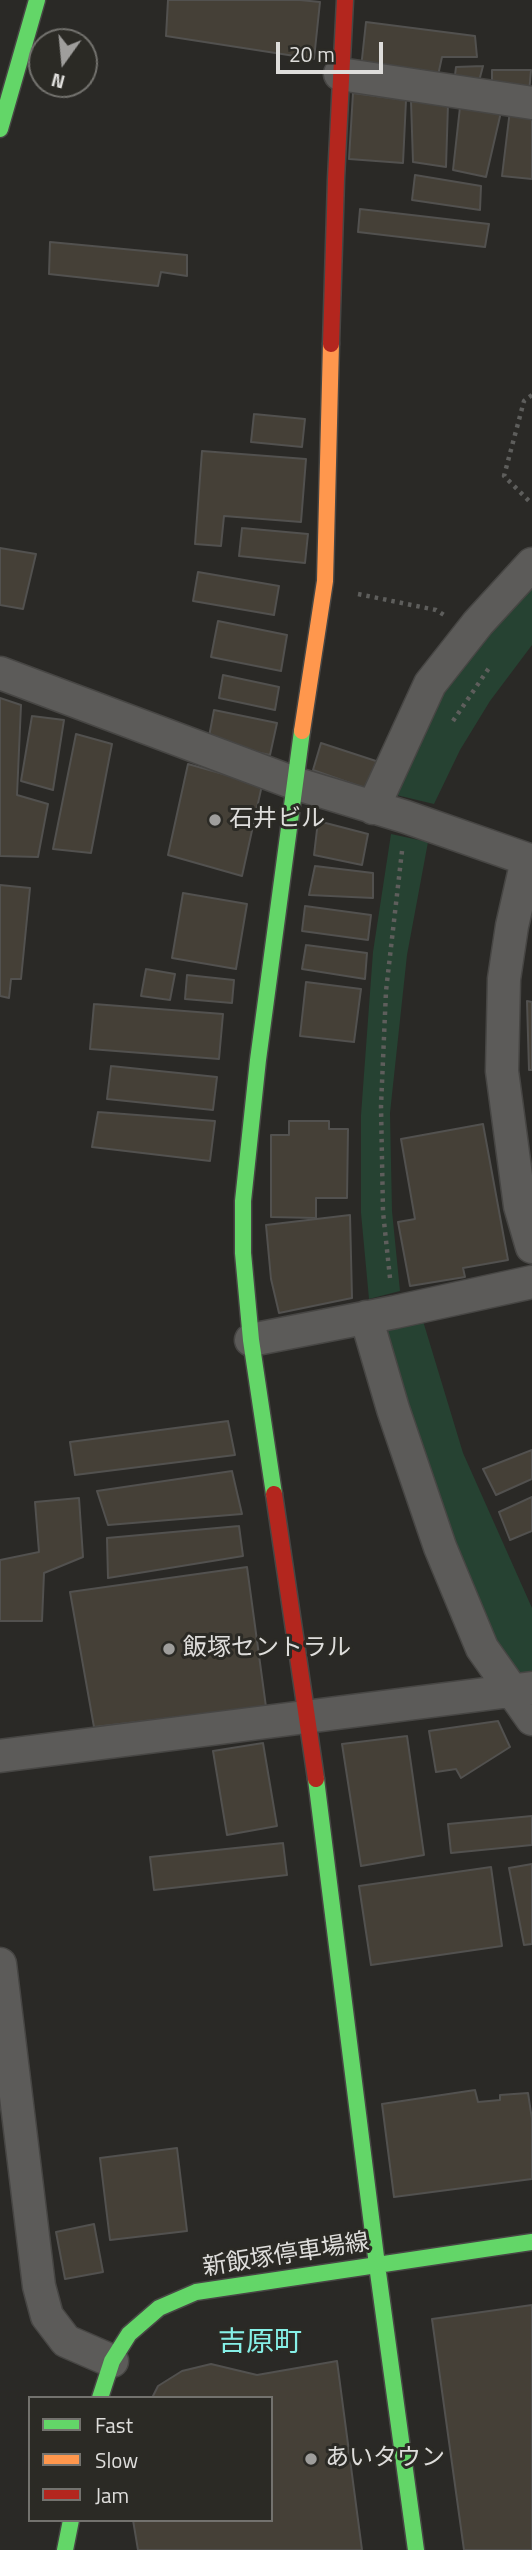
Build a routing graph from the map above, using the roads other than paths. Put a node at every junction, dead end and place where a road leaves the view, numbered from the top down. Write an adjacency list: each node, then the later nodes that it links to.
1 (37, 0): 5 (main road)
2 (345, 0): 3 (main road)
3 (340, 74): 4 (street); 8 (main road)
4 (532, 103)
5 (0, 129)
6 (532, 564): 9 (street)
7 (0, 673): 8 (street)
8 (294, 783): 9 (street); 14 (main road)
9 (373, 808): 10 (street)
10 (529, 861): 11 (street)
11 (532, 1247)
12 (532, 1282): 13 (street)
13 (381, 1315): 14 (street); 15 (street)
14 (251, 1340): 16 (main road)
15 (522, 1689): 16 (street); 17 (street)
16 (308, 1716): 18 (street); 21 (main road)
17 (532, 1719)
18 (0, 1756)
19 (0, 1964): 22 (street)
20 (532, 2242): 21 (main road, 新飯塚停車場線)
21 (377, 2265): 22 (main road, 新飯塚停車場線); 26 (main road)
22 (113, 2361): 23 (main road, 新飯塚停車場線)
23 (101, 2396)
24 (71, 2522): 25 (main road)
25 (65, 2550)
26 (416, 2550)

